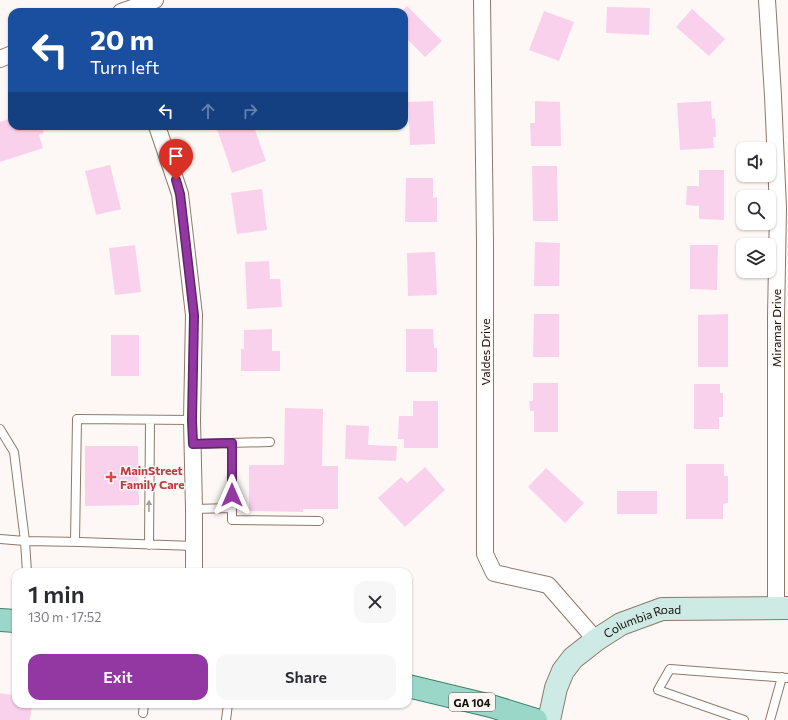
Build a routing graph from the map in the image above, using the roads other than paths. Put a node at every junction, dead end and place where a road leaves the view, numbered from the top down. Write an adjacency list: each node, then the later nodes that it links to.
1 (155, 0): 4 (street)
2 (482, 0): 25 (street, Valdes Drive)
3 (767, 0): 22 (street, Miramar Drive)
4 (132, 8)
5 (158, 130): 6 (street)
6 (192, 420): 7 (lane); 11 (street)
7 (150, 421): 17 (lane); 18 (lane, one-way to 7)
8 (0, 429): 16 (lane)
9 (270, 442): 10 (lane)
10 (232, 443): 11 (lane); 12 (lane)
11 (193, 444): 13 (street)
12 (232, 508): 13 (lane); 14 (lane)
13 (194, 509): 19 (street)
14 (319, 521)
15 (0, 539): 16 (lane)
16 (25, 542): 17 (lane); 20 (lane)
17 (75, 542): 18 (lane)
18 (149, 545): 19 (lane)
19 (194, 546): 21 (street)
20 (27, 568)
21 (194, 568)
22 (782, 608): 25 (main road, Columbia Road)
23 (0, 620): 24 (main road)
24 (12, 621)
25 (596, 640): 31 (main road, Columbia Road)
26 (785, 678): 32 (lane); 33 (lane)
27 (412, 687): 30 (main road, GA 104)
28 (228, 708): 29 (lane)
29 (226, 720)
30 (536, 720)
31 (549, 720)
32 (744, 720)
33 (770, 720)

